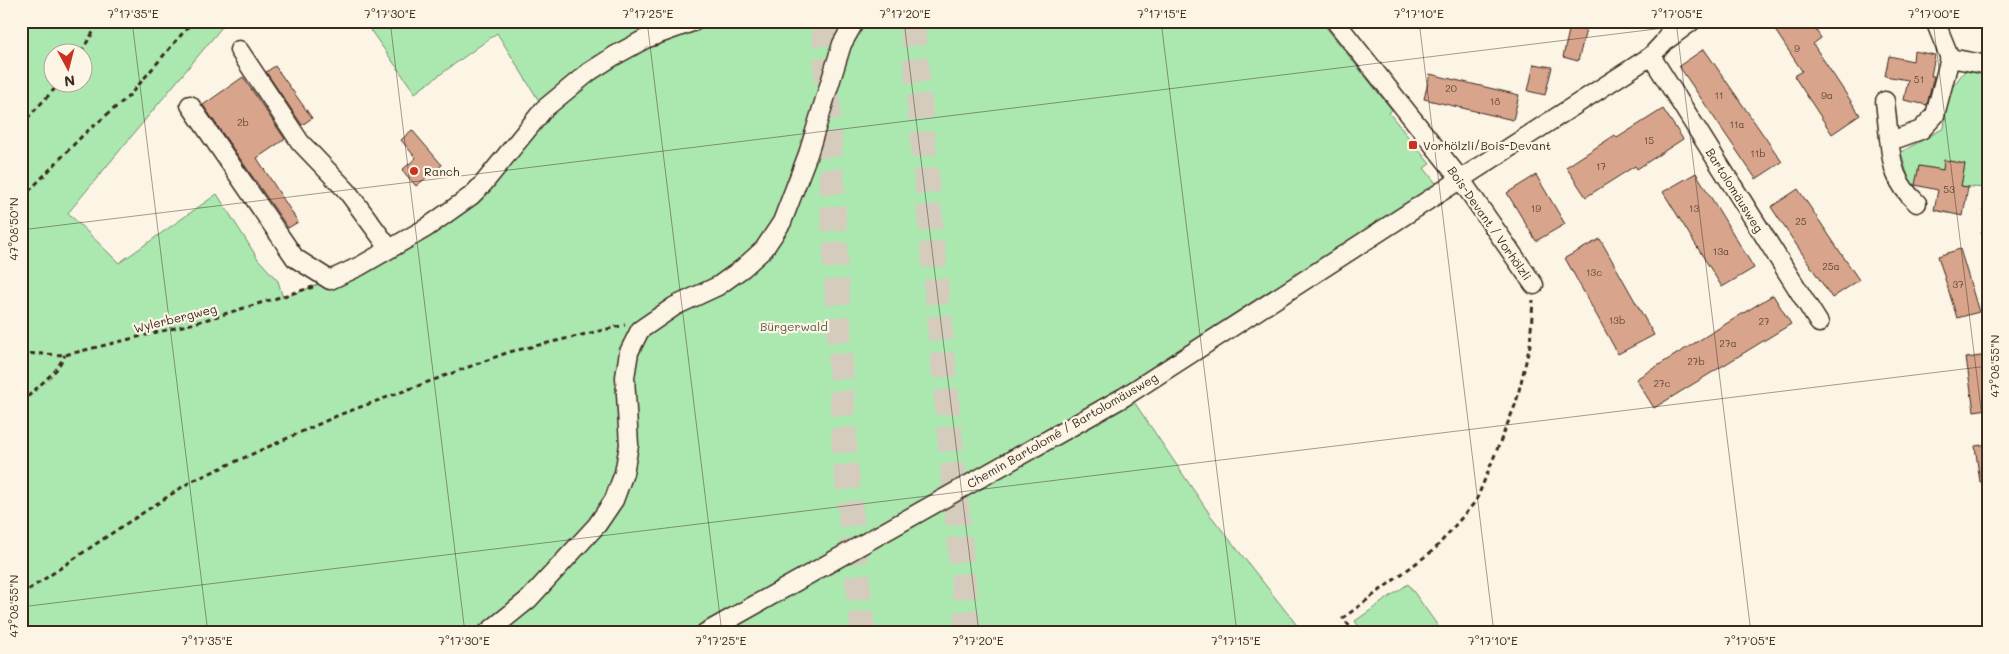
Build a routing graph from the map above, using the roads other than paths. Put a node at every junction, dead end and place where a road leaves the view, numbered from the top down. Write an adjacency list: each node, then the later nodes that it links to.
1 (694, 21): 17 (street)
2 (855, 21): 20 (street)
3 (1334, 21): 15 (street, Bois-Devant / Vorhölzli)
4 (1675, 21): 7 (street)
5 (1692, 21): 7 (street)
6 (1935, 21): 10 (street)
7 (1664, 42): 9 (street)
8 (239, 50): 17 (street)
9 (1651, 56): 15 (street); 19 (street, Bartolomäusweg)
10 (1950, 58): 11 (street); 14 (street)
11 (1988, 65)
12 (1885, 101): 14 (street)
13 (190, 105): 17 (street)
14 (1889, 138): 16 (street)
15 (1461, 180): 18 (street, Bois-Devant / Vorhölzli); 21 (street, Chemin Bartolomé / Bartolomäusweg)
16 (1917, 203)
17 (389, 248)
18 (1534, 285)
19 (1819, 324)
20 (487, 633)
21 (705, 633)

